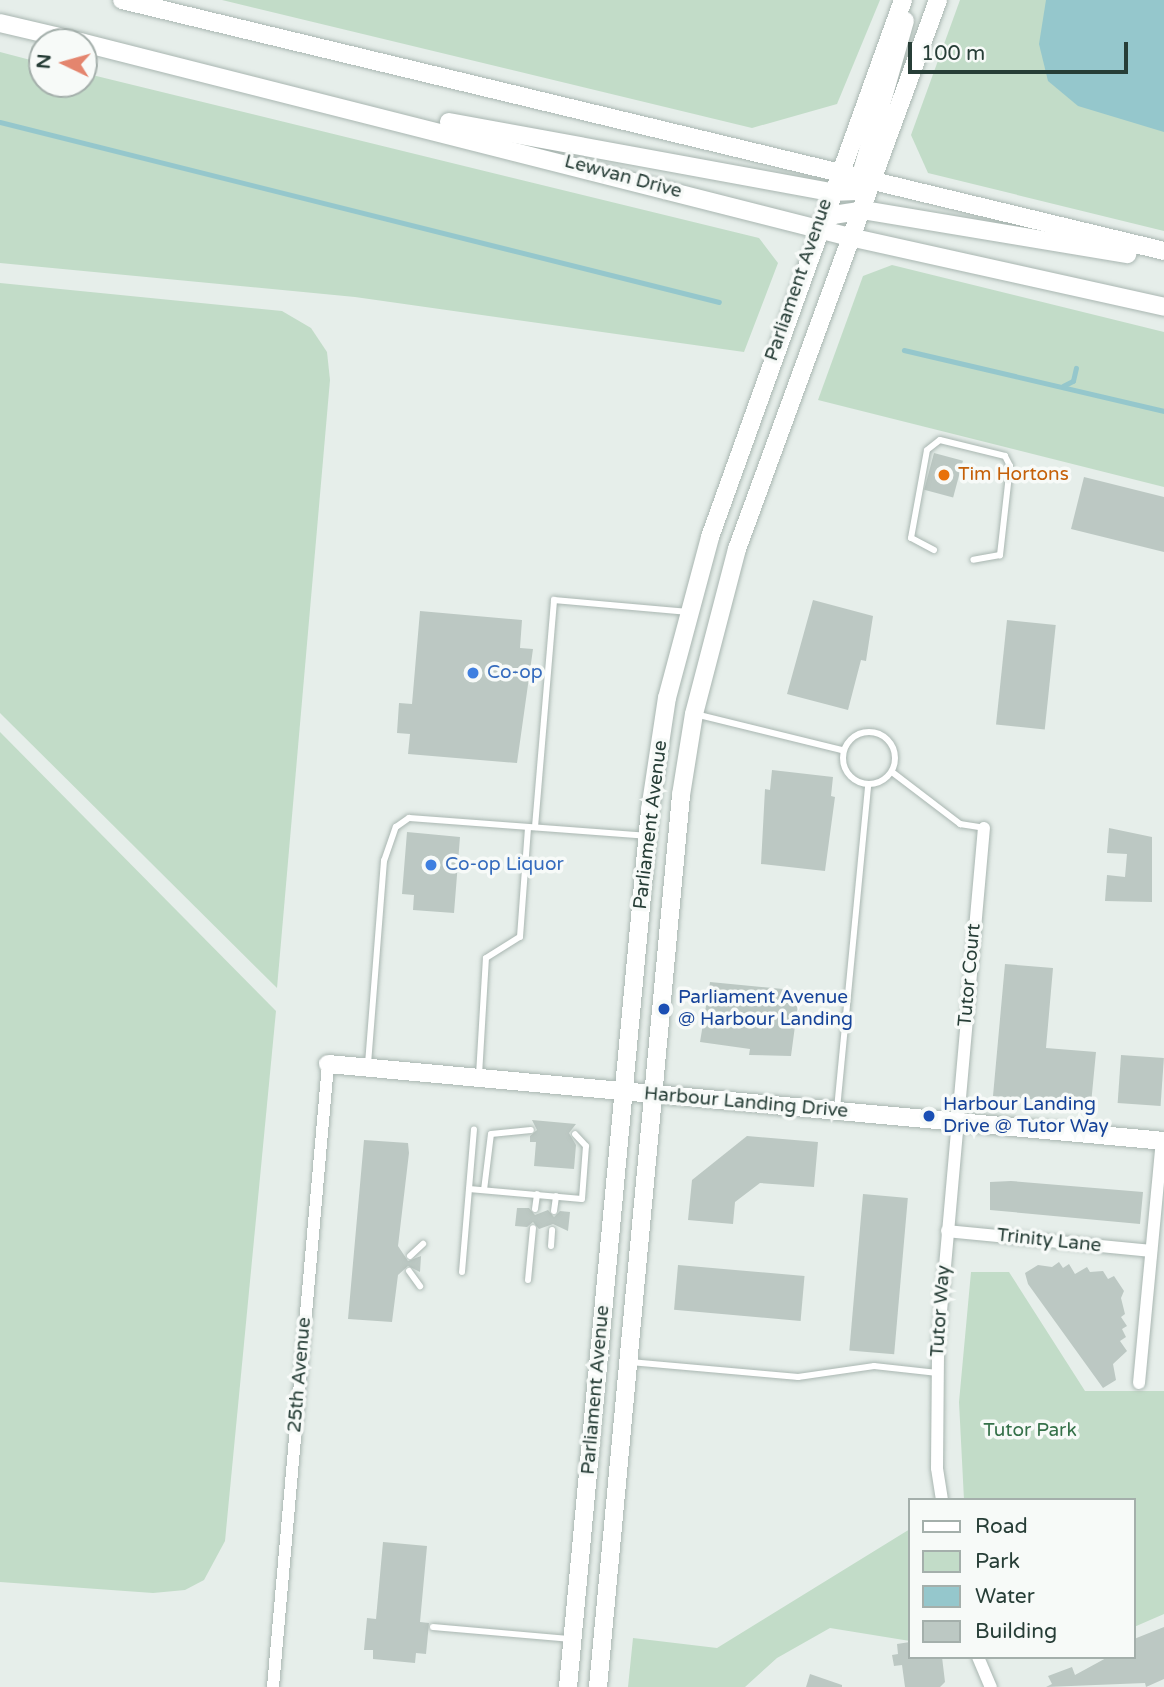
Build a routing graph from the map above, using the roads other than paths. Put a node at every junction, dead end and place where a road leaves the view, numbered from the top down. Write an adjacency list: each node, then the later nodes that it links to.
1 (122, 0): 11 (main road)
2 (902, 0): 11 (main road, Parliament Avenue)
3 (911, 0): 12 (main road)
4 (928, 0): 9 (main road, Parliament Avenue)
5 (938, 0): 9 (main road, Parliament Avenue)
6 (0, 23): 7 (main road, Lewvan Drive)
7 (28, 29)
8 (98, 46): 10 (main road, Lewvan Drive)
9 (911, 76): 12 (main road, Parliament Avenue)
10 (329, 102): 13 (main road); 15 (main road, Lewvan Drive)
11 (836, 175): 12 (main road); 13 (main road, Parliament Avenue)
12 (863, 185): 13 (main road); 14 (main road, Parliament Avenue); 17 (main road)
13 (830, 192): 15 (main road, Parliament Avenue)
14 (859, 210): 15 (main road); 16 (main road, Parliament Avenue); 18 (main road)
15 (817, 228): 16 (main road, Lewvan Drive); 22 (main road, Parliament Avenue)
16 (854, 238): 19 (main road, Lewvan Drive); 23 (main road, Parliament Avenue)
17 (1164, 251)
18 (1164, 260)
19 (1164, 307)
20 (934, 550): 21 (lane)
21 (973, 560)
22 (688, 612): 27 (lane); 29 (main road, Parliament Avenue)
23 (694, 714): 24 (lane); 34 (main road, Parliament Avenue)
24 (842, 750): 25 (lane); 26 (lane)
25 (891, 772): 26 (lane); 28 (lane)
26 (868, 785): 35 (lane)
27 (532, 827): 29 (lane); 31 (lane); 32 (lane)
28 (984, 828): 36 (street, Tutor Court)
29 (648, 836): 33 (main road, Parliament Avenue)
30 (328, 1064): 31 (main road, Harbour Landing Drive); 65 (street, 25th Avenue)
31 (368, 1068): 32 (main road, Harbour Landing Drive)
32 (479, 1078): 33 (main road, Harbour Landing Drive)
33 (623, 1091): 34 (main road, Harbour Landing Drive); 63 (main road, Parliament Avenue)
34 (651, 1094): 35 (main road, Harbour Landing Drive); 58 (main road, Parliament Avenue)
35 (837, 1111): 36 (main road, Harbour Landing Drive)
36 (956, 1122): 40 (main road, Harbour Landing Drive); 49 (street, Tutor Way)
37 (474, 1130): 41 (lane)
38 (531, 1130): 42 (lane)
39 (575, 1134): 44 (lane)
40 (1163, 1141): 52 (street)
41 (469, 1189): 42 (lane); 55 (lane)
42 (484, 1190): 43 (lane)
43 (537, 1194): 44 (lane); 45 (lane)
44 (556, 1196): 46 (lane)
45 (535, 1209)
46 (554, 1211)
47 (533, 1228): 56 (lane)
48 (552, 1230): 51 (lane)
49 (947, 1231): 52 (street, Trinity Lane); 59 (street, Tutor Way)
50 (423, 1244): 53 (lane)
51 (551, 1246)
52 (1151, 1251): 60 (street)
53 (410, 1256)
54 (409, 1271): 57 (lane)
55 (462, 1272)
56 (528, 1280)
57 (420, 1286)
58 (627, 1361): 59 (lane); 67 (main road, Parliament Avenue)
59 (938, 1373): 61 (street, Tutor Way)
60 (1139, 1382)
61 (942, 1498)
62 (433, 1628): 63 (lane)
63 (573, 1640): 66 (main road, Parliament Avenue)
64 (979, 1659): 68 (street)
65 (273, 1687)
66 (568, 1687)
67 (598, 1687)
68 (990, 1687)

